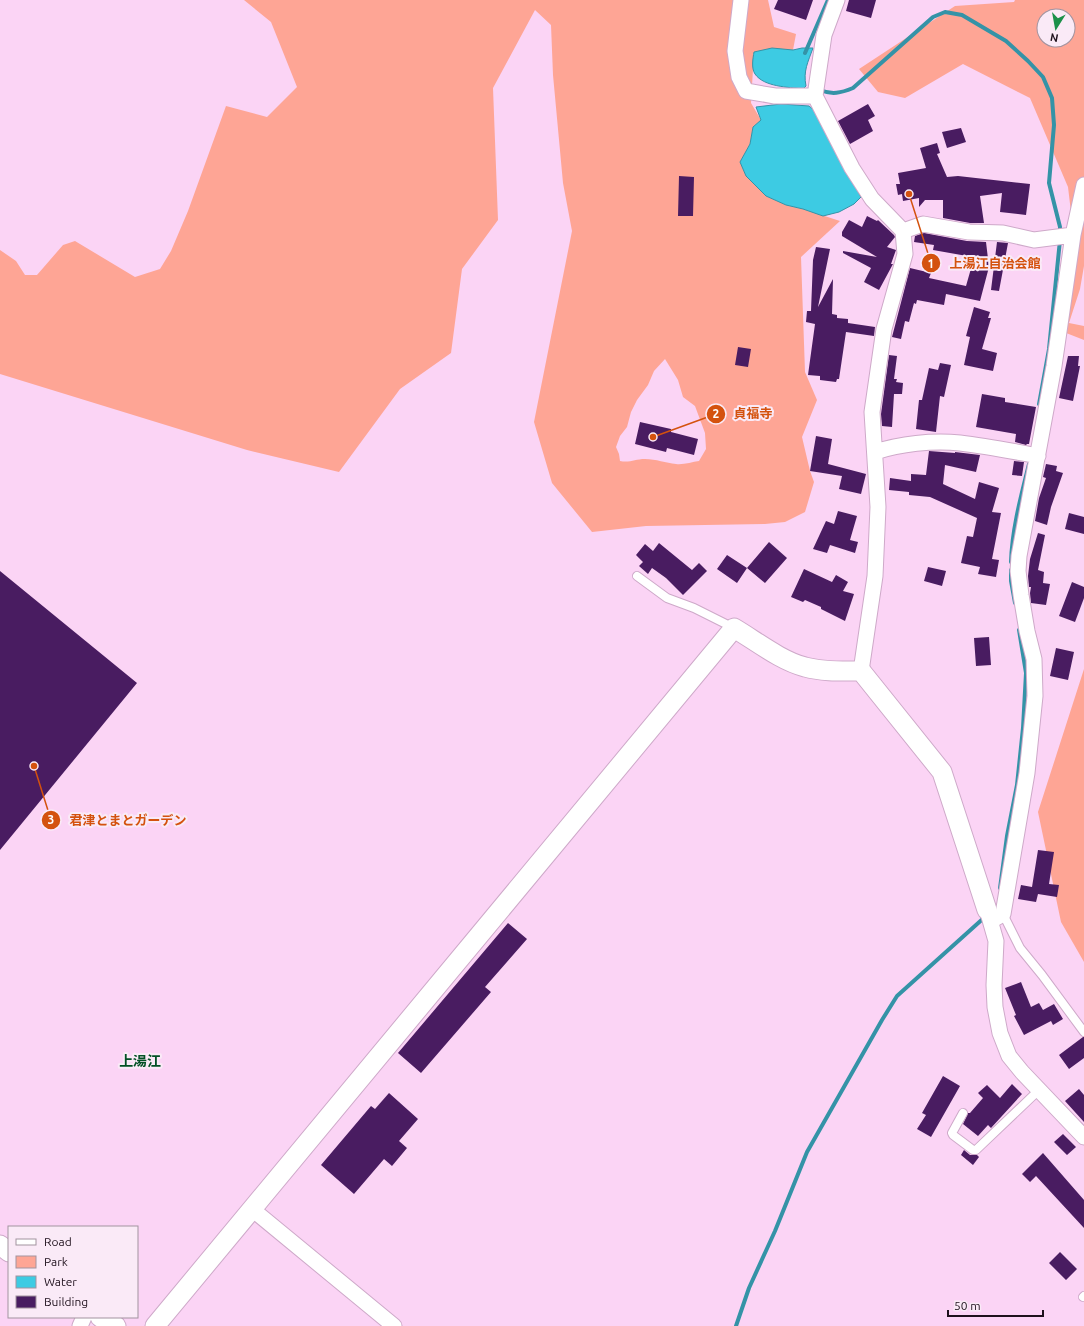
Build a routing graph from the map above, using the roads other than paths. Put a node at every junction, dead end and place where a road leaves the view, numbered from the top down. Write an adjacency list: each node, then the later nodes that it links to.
1 (741, 0): 3 (street)
2 (837, 0): 3 (street)
3 (815, 91): 5 (street)
4 (1084, 185): 6 (street)
5 (903, 231): 6 (street); 7 (street)
6 (1063, 236): 8 (street)
7 (874, 452): 8 (street); 11 (street)
8 (1033, 455): 12 (street)
9 (638, 576): 10 (lane)
10 (734, 628): 11 (street); 17 (street)
11 (861, 671): 12 (street)
12 (993, 916): 13 (lane); 14 (street)
13 (1084, 1032)
14 (1039, 1090): 15 (lane); 16 (street)
15 (963, 1113)
16 (1084, 1137)
17 (252, 1209): 22 (street); 23 (street)
18 (0, 1245): 19 (street)
19 (8, 1251)
20 (102, 1318): 21 (street)
21 (116, 1326)
22 (155, 1326)
23 (394, 1326)

